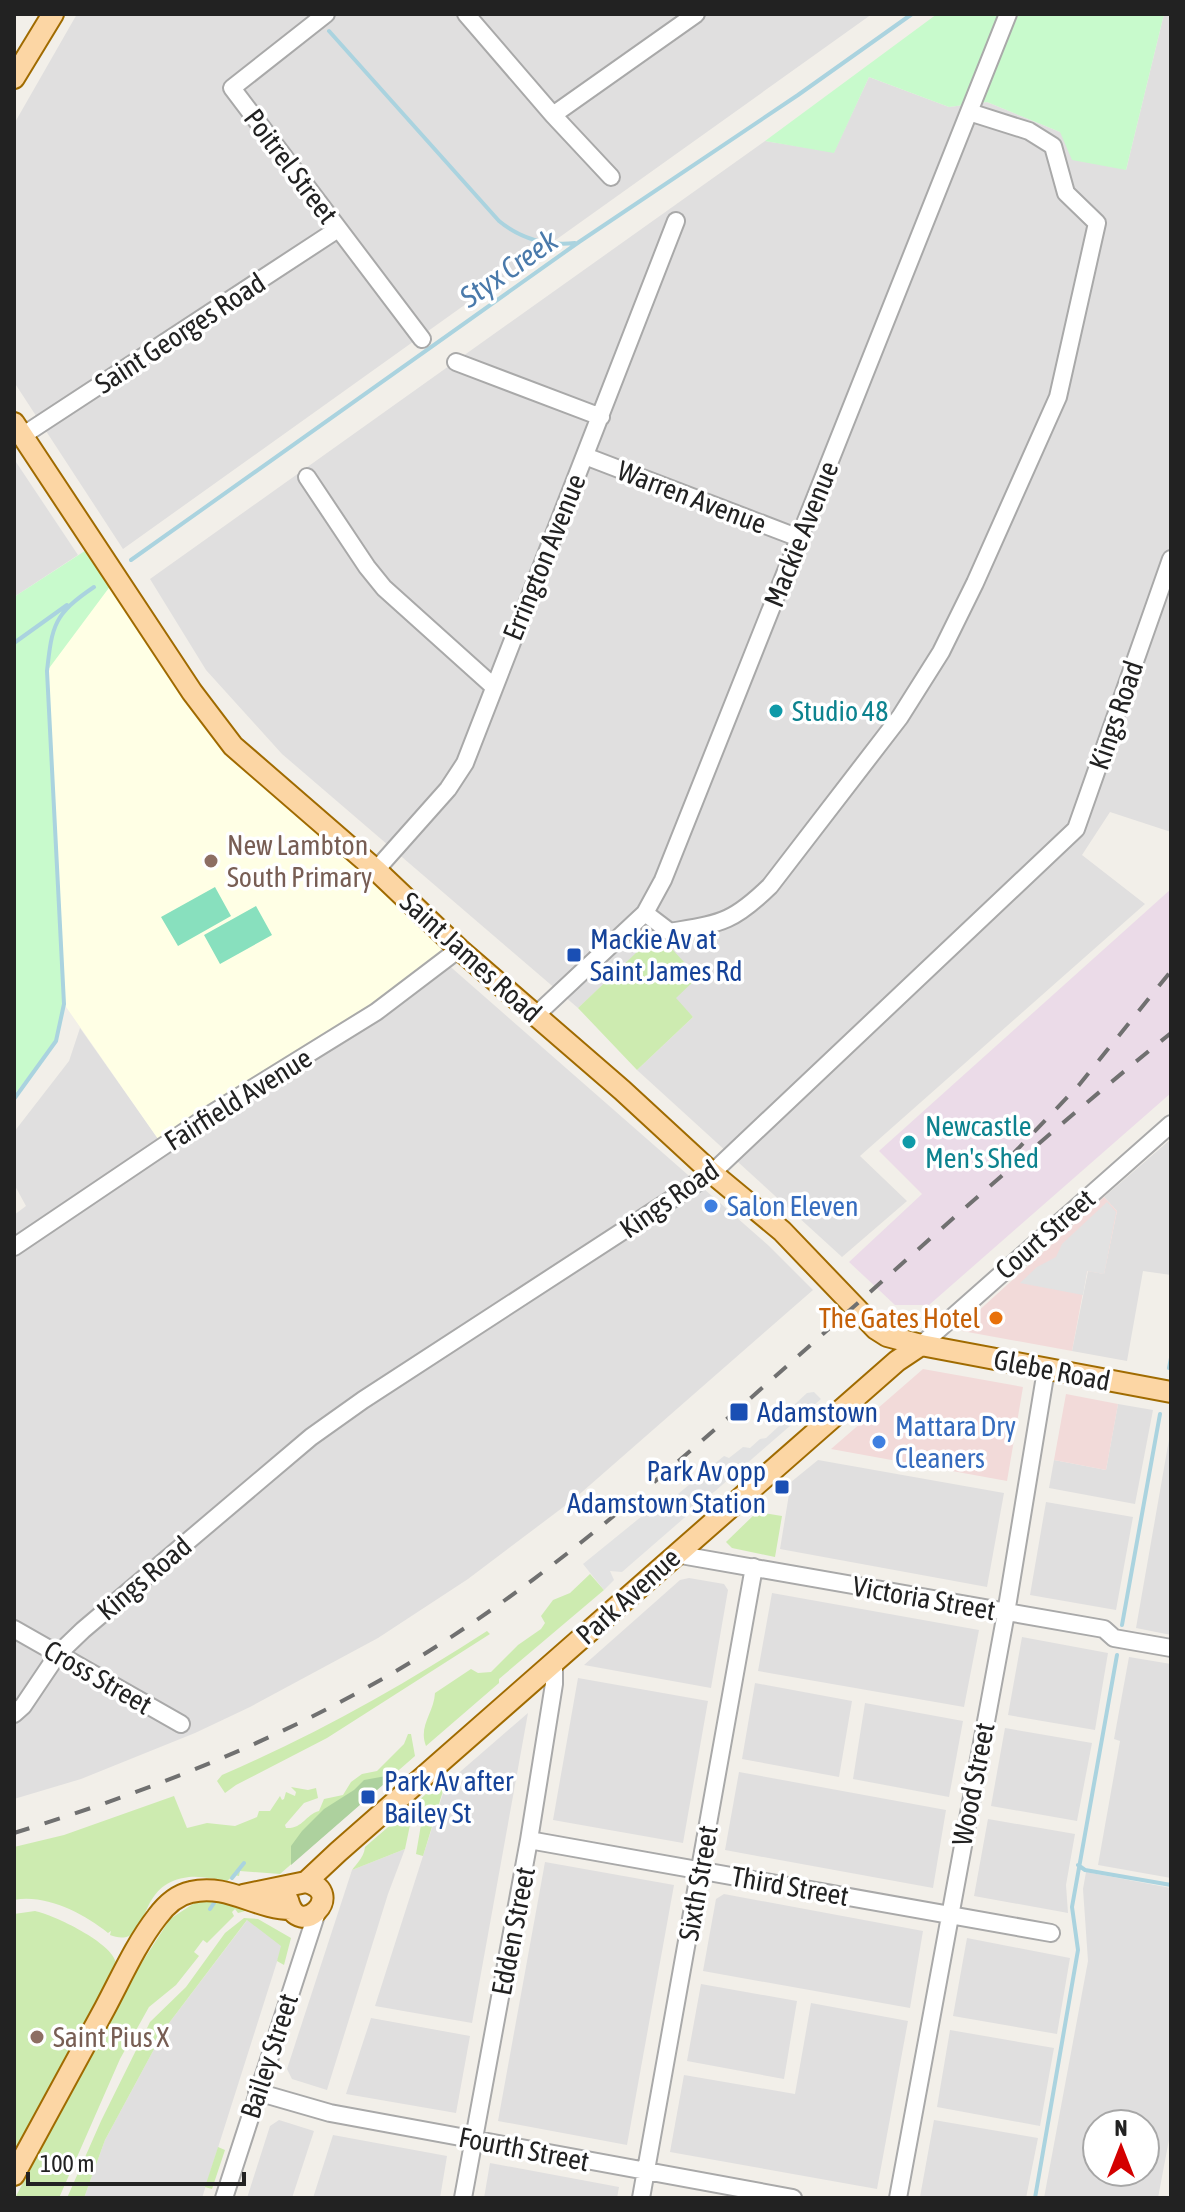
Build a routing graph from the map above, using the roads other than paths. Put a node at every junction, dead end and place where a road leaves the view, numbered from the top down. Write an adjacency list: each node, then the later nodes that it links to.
1 (53, 14): 6 (main road)
2 (326, 14): 11 (street, Poitrel Street)
3 (466, 14): 8 (street)
4 (696, 14): 8 (street)
5 (1008, 14): 7 (street, Mackie Avenue)
6 (14, 78)
7 (969, 112): 18 (street, Mackie Avenue); 22 (street)
8 (553, 115): 9 (street)
9 (611, 177)
10 (676, 221): 14 (street, Errington Avenue)
11 (338, 229): 12 (street, Poitrel Street); 15 (street, Saint Georges Road)
12 (422, 339)
13 (456, 362): 14 (street)
14 (601, 417): 16 (street, Errington Avenue)
15 (18, 430): 21 (main road, Saint James Road)
16 (585, 456): 18 (street, Warren Avenue); 20 (street, Errington Avenue)
17 (307, 477): 20 (street)
18 (799, 538): 22 (street, Mackie Avenue)
19 (1171, 559): 26 (street, Kings Road)
20 (493, 686): 21 (street, Errington Avenue)
21 (376, 870): 23 (main road, Saint James Road)
22 (645, 913): 24 (street, Mackie Avenue)
23 (459, 949): 24 (main road, Saint James Road); 27 (street, Fairfield Avenue)
24 (535, 1016): 26 (main road, Saint James Road)
25 (1171, 1124): 29 (street, Court Street)
26 (712, 1173): 28 (main road, Saint James Road); 37 (street, Kings Road)
27 (14, 1247)
28 (887, 1336): 29 (main road, Glebe Road)
29 (921, 1345): 30 (main road, Glebe Road); 32 (main road, Park Avenue)
30 (1046, 1370): 31 (main road, Glebe Road); 34 (street, Wood Street)
31 (1171, 1392)
32 (675, 1554): 33 (street, Victoria Street); 38 (main road, Park Avenue)
33 (754, 1567): 34 (street, Victoria Street); 42 (street, Sixth Street)
34 (1006, 1613): 36 (street, Victoria Street); 47 (street, Wood Street)
35 (14, 1629): 37 (street, Cross Street)
36 (1171, 1648)
37 (58, 1654): 39 (street, Kings Road); 40 (street, Cross Street)
38 (554, 1663): 41 (street, Edden Street); 43 (main road, Park Avenue)
39 (14, 1714)
40 (181, 1724)
41 (529, 1840): 42 (street, Third Street); 51 (street, Edden Street)
42 (700, 1870): 47 (street, Third Street); 52 (street, Sixth Street)
43 (307, 1886): 44 (main road); 45 (main road); 46 (main road)
44 (243, 1895): 45 (main road); 53 (main road)
45 (293, 1911): 46 (main road); 49 (street, Bailey Street)
46 (317, 1912): 49 (street, Bailey Street)
47 (948, 1914): 48 (street, Third Street); 58 (street, Wood Street)
48 (1051, 1933)
49 (300, 1959): 50 (street, Bailey Street)
50 (257, 2092): 51 (street, Fourth Street); 54 (street, Bailey Street)
51 (474, 2139): 52 (street, Fourth Street); 55 (street, Edden Street)
52 (646, 2172): 56 (street, Sixth Street); 57 (street, Fourth Street)
53 (14, 2175)
54 (224, 2198)
55 (463, 2198)
56 (641, 2198)
57 (793, 2198)
58 (898, 2198)

